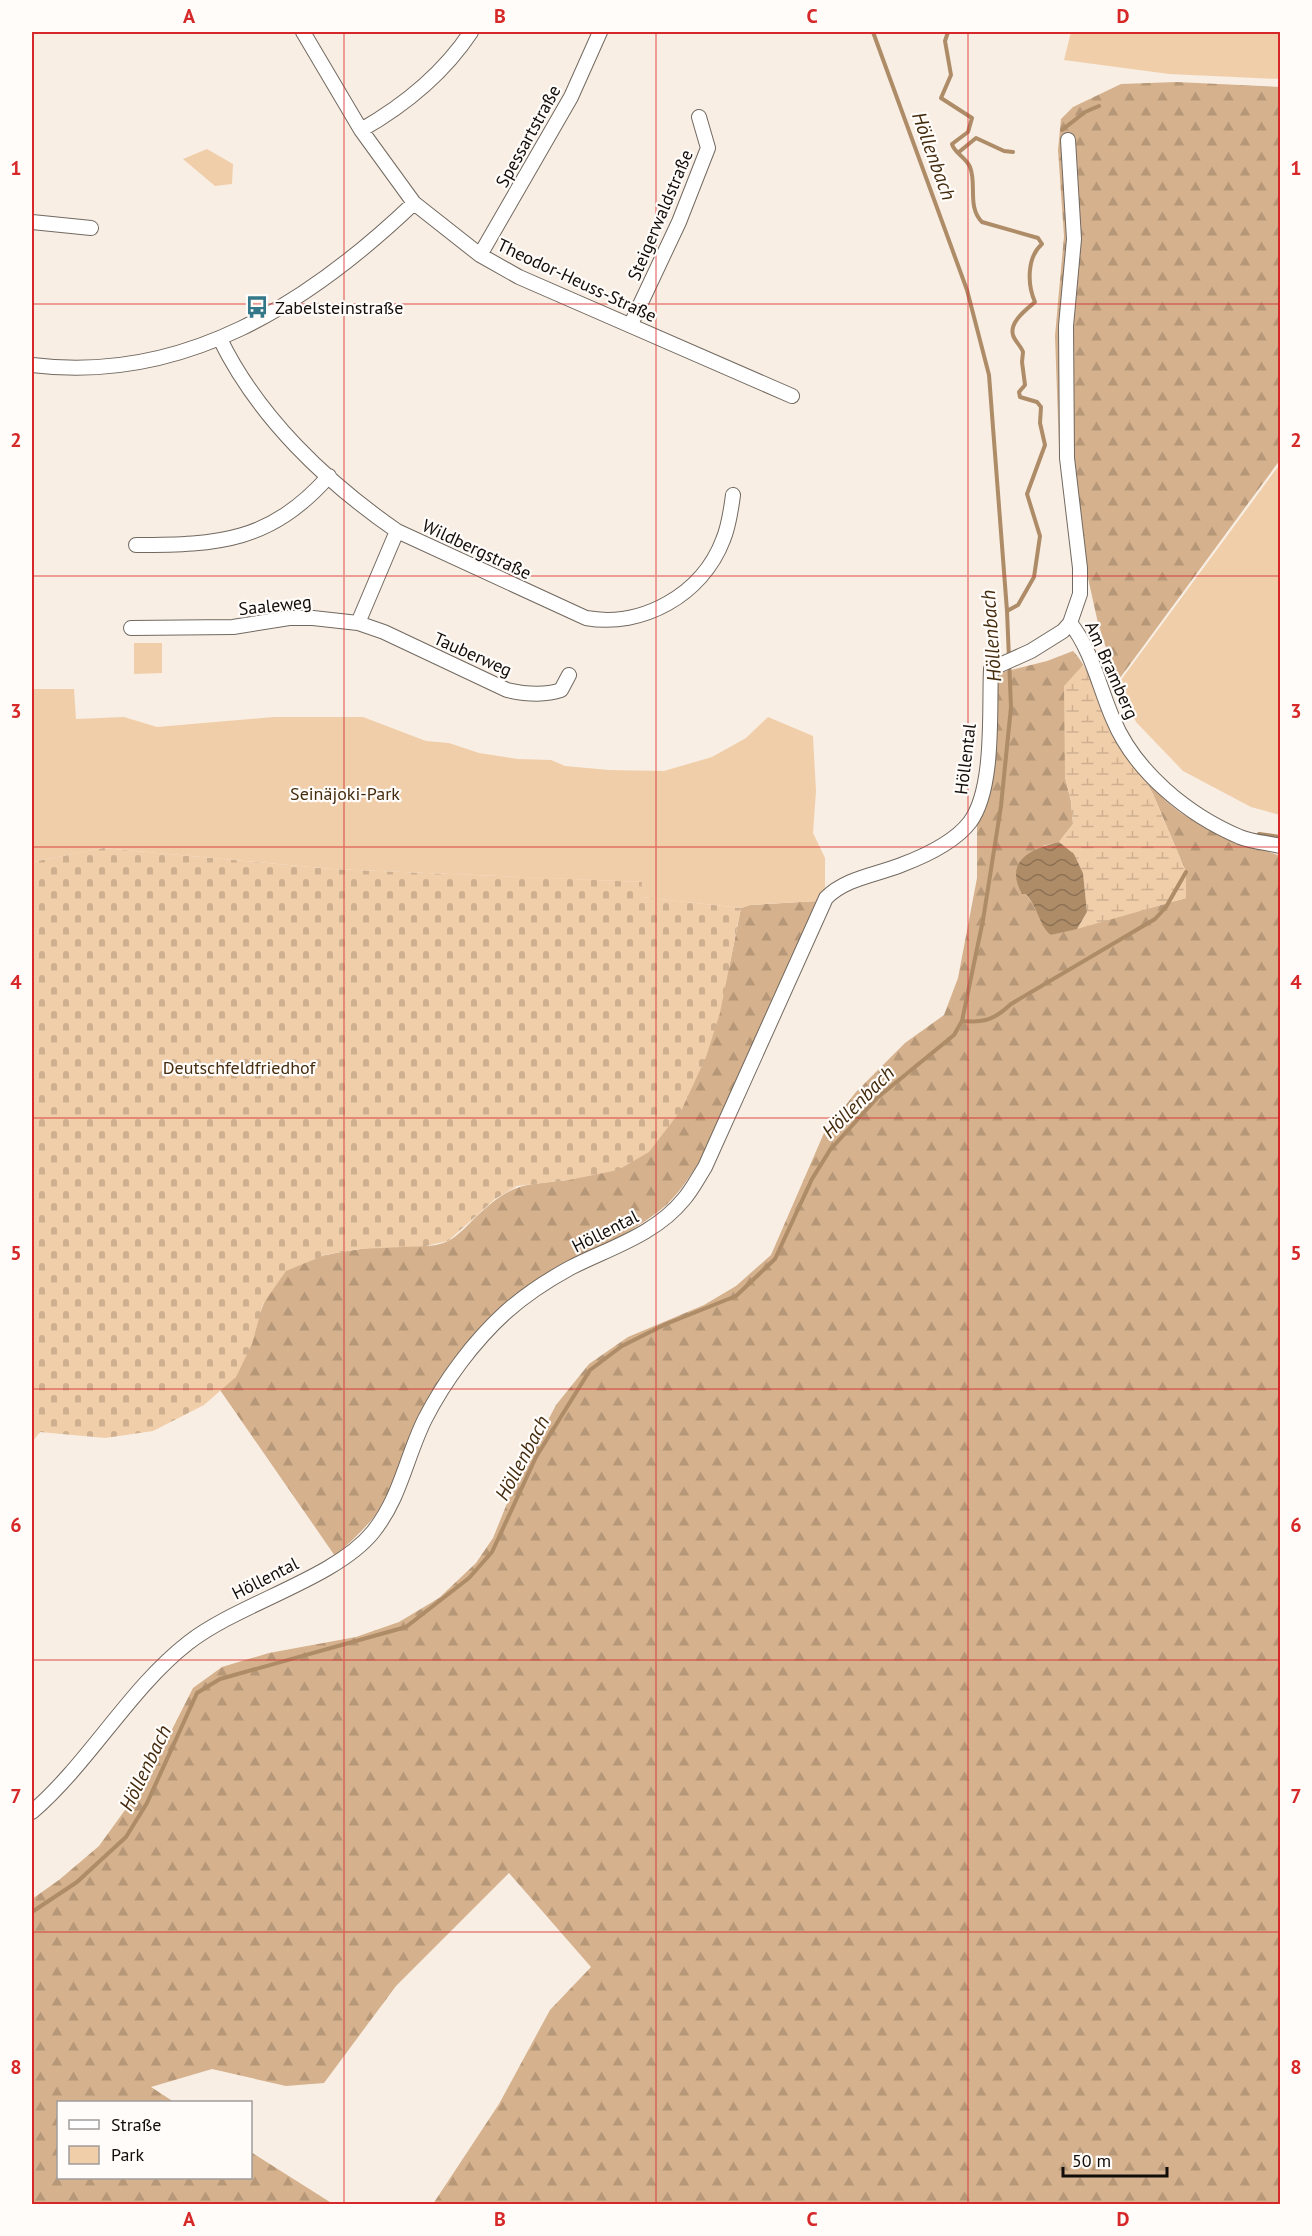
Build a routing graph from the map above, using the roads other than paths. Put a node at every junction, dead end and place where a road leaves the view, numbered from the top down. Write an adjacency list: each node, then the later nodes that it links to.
1 (303, 32): 5 (street, Theodor-Heuss-Straße)
2 (471, 32): 5 (street)
3 (600, 32): 10 (street, Spessartstraße)
4 (699, 117): 11 (street, Steigerwaldstraße)
5 (361, 130): 7 (street, Theodor-Heuss-Straße)
6 (1068, 140): 20 (street, Am Bramberg)
7 (414, 202): 10 (street, Theodor-Heuss-Straße); 12 (street)
8 (32, 222): 9 (street)
9 (91, 228)
10 (480, 255): 11 (street, Theodor-Heuss-Straße)
11 (631, 324): 14 (street, Theodor-Heuss-Straße)
12 (220, 339): 13 (street); 15 (street, Wildbergstraße)
13 (32, 365)
14 (792, 396)
15 (329, 476): 17 (street, Wildbergstraße); 18 (street)
16 (733, 495): 17 (street, Wildbergstraße)
17 (397, 531): 19 (street)
18 (136, 545)
19 (358, 623): 21 (street, Saaleweg); 22 (street, Tauberweg)
20 (1070, 623): 23 (street, Am Bramberg); 24 (street, Höllental)
21 (131, 628)
22 (569, 675)
23 (1281, 846)
24 (32, 1812)

